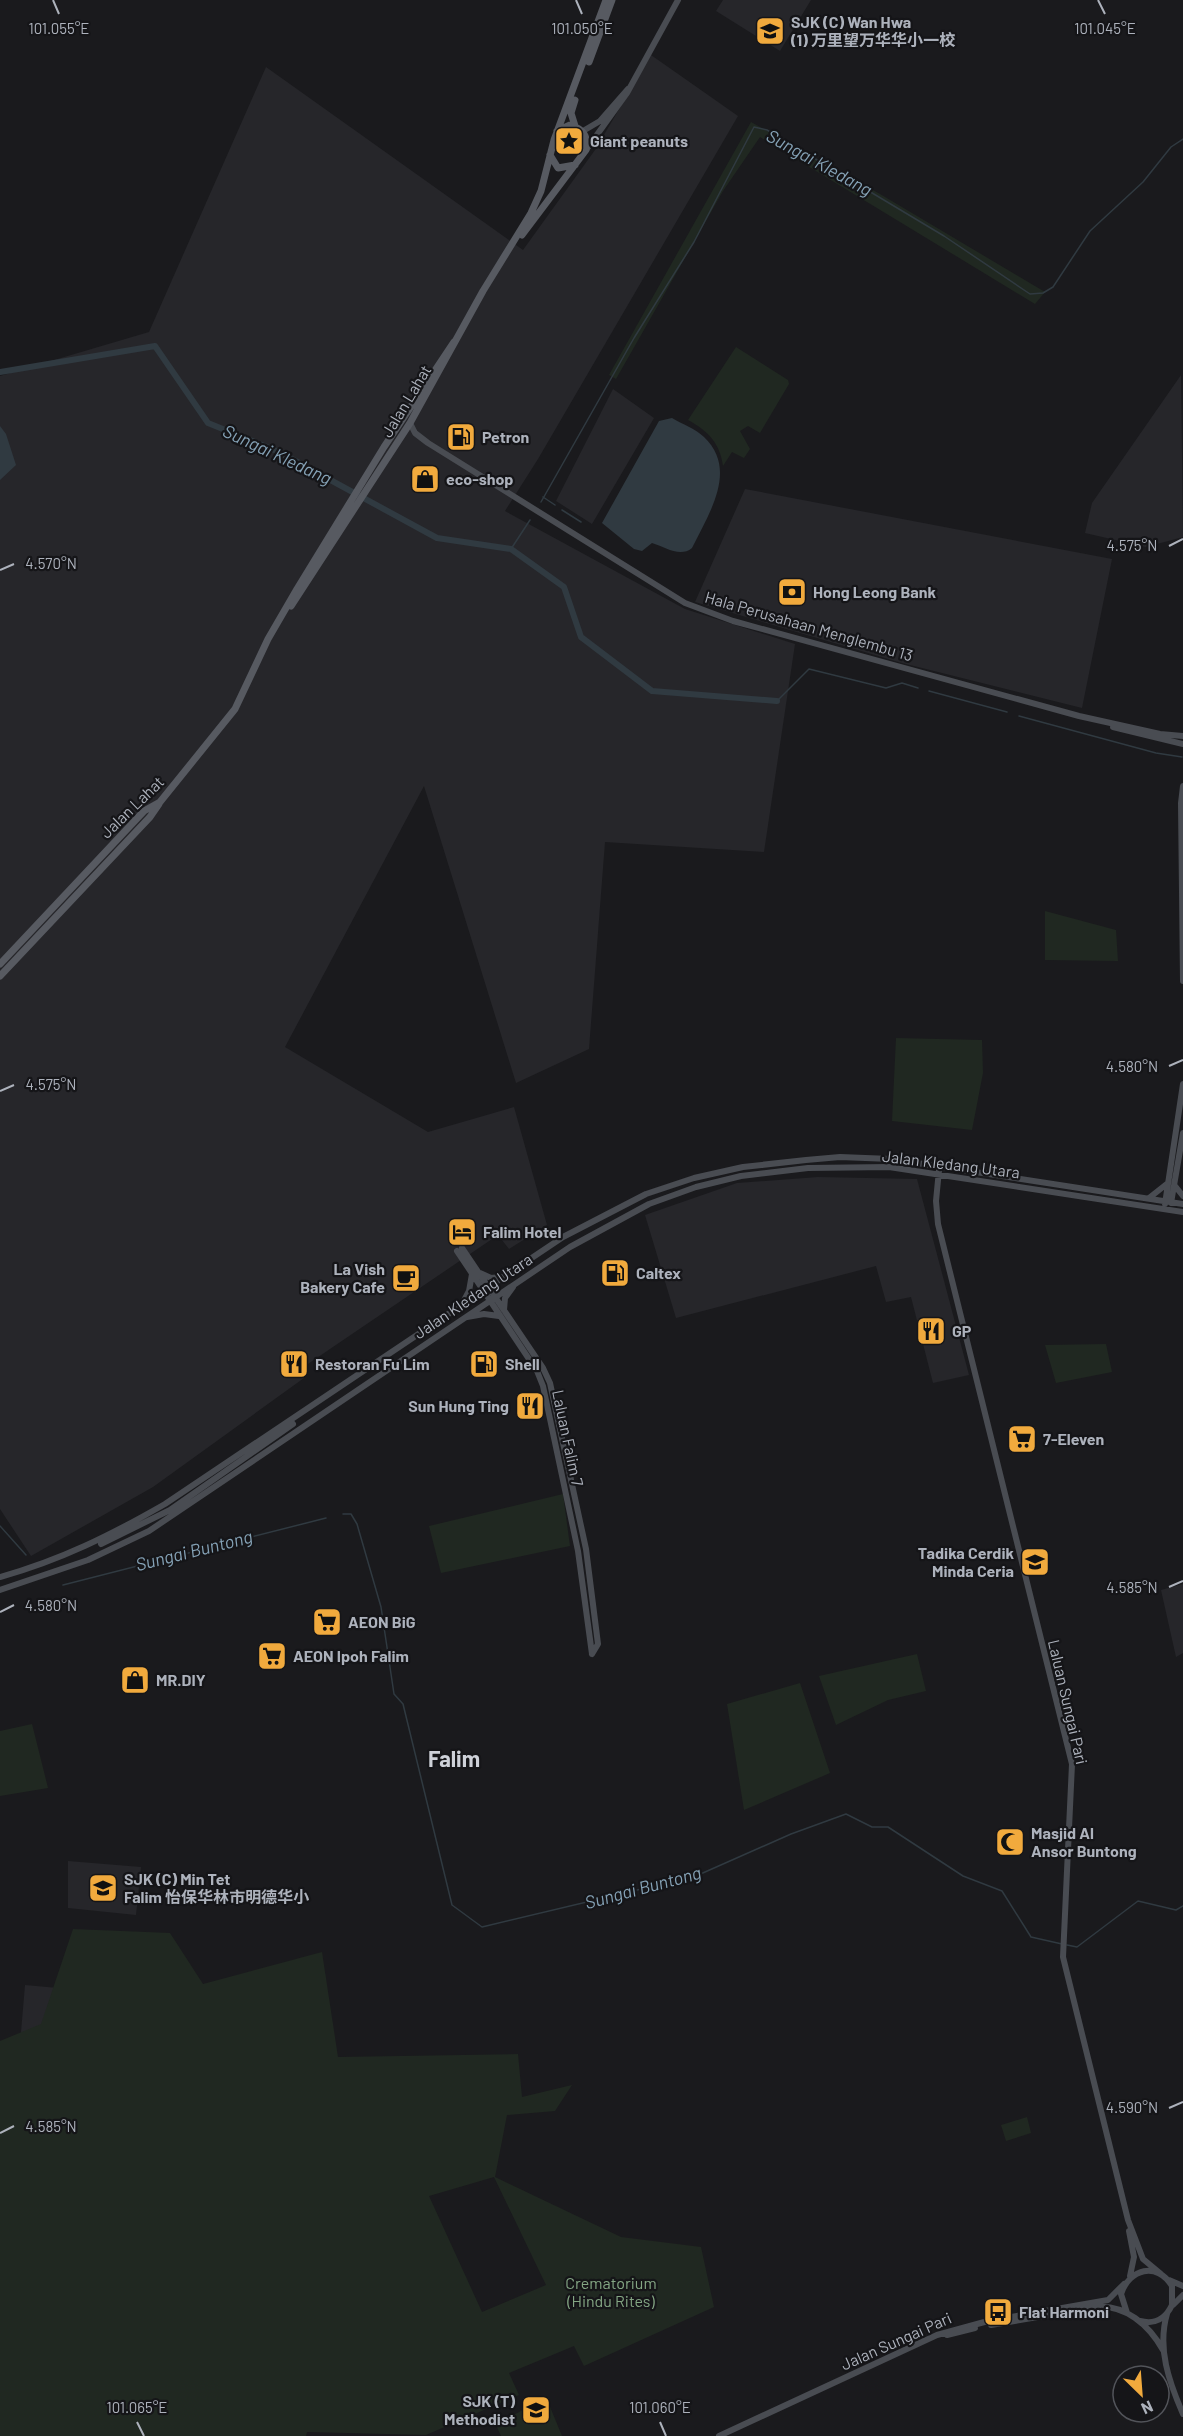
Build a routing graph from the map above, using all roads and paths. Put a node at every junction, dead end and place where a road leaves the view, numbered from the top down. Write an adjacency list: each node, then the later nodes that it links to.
1 (606, 0): 6 (main road)
2 (612, 0): 5 (main road)
3 (678, 0): 4 (main road)
4 (628, 89): 7 (main road); 8 (main road)
5 (575, 126): 6 (main road); 7 (main road)
6 (557, 131): 9 (main road)
7 (583, 131): 8 (main road)
8 (586, 150): 10 (main road)
9 (550, 155): 10 (main road); 11 (main road, Jalan Lahat)
10 (576, 164): 11 (main road, Jalan Lahat)
11 (513, 243): 12 (main road, Jalan Lahat)
12 (454, 342): 13 (main road, Jalan Lahat); 16 (main road, Jalan Lahat)
13 (410, 423): 14 (main road); 15 (main road, Jalan Lahat)
14 (415, 433): 15 (main road); 17 (main road, Hala Perusahaan Menglembu 13)
15 (402, 435): 16 (main road, Jalan Lahat)
16 (362, 492): 20 (main road, Jalan Lahat)
17 (1079, 716): 18 (main road); 18 (main road)
18 (1183, 742)
19 (1183, 786): 23 (main road)
20 (160, 802): 21 (main road, Jalan Lahat); 22 (main road)
21 (0, 964)
22 (0, 975)
23 (1183, 981)
24 (1183, 1084): 28 (main road)
25 (1183, 1133): 28 (main road)
26 (939, 1166): 27 (main road, Laluan Sungai Pari); 30 (main road, Jalan Kledang Utara); 36 (main road, Jalan Kledang Utara)
27 (938, 1174): 32 (main road, Jalan Kledang Utara); 37 (main road, Jalan Kledang Utara); 46 (main road, Laluan Sungai Pari)
28 (1172, 1184): 29 (main road); 30 (main road); 32 (main road)
29 (1183, 1197)
30 (1148, 1198): 32 (main road, Jalan Kledang Utara)
31 (1183, 1203): 32 (main road, Jalan Kledang Utara)
32 (1168, 1205): 33 (main road, Jalan Kledang Utara)
33 (1183, 1212)
34 (459, 1250): 35 (main road, Laluan Falim 7)
35 (475, 1273): 36 (main road); 38 (main road, Laluan Falim 7); 40 (main road)
36 (504, 1277): 38 (main road, Jalan Kledang Utara)
37 (514, 1284): 39 (main road, Jalan Kledang Utara); 41 (main road)
38 (486, 1290): 39 (main road, Laluan Falim 7); 40 (main road, Jalan Kledang Utara)
39 (492, 1299): 41 (main road, Laluan Falim 7); 42 (main road, Jalan Kledang Utara)
40 (461, 1306): 43 (main road, Jalan Kledang Utara)
41 (502, 1314): 42 (main road); 45 (main road, Laluan Falim 7)
42 (466, 1317): 44 (main road, Jalan Kledang Utara)
43 (0, 1576)
44 (0, 1590)
45 (592, 1654)
46 (1128, 2220): 47 (main road, Laluan Sungai Pari); 48 (main road)
47 (1161, 2274): 48 (main road); 49 (main road)
48 (1130, 2277): 50 (main road)
49 (1168, 2280): 51 (main road); 53 (main road)
50 (1124, 2284): 54 (main road); 57 (main road, Jalan Sungai Pari)
51 (1183, 2286)
52 (1183, 2295): 53 (main road)
53 (1172, 2305): 55 (main road)
54 (1128, 2314): 56 (main road); 57 (main road)
55 (1167, 2314): 56 (main road); 58 (main road)
56 (1138, 2321): 58 (main road)
57 (930, 2339): 60 (main road, Jalan Sungai Pari)
58 (1163, 2350): 59 (main road)
59 (1183, 2414)
60 (719, 2436)

